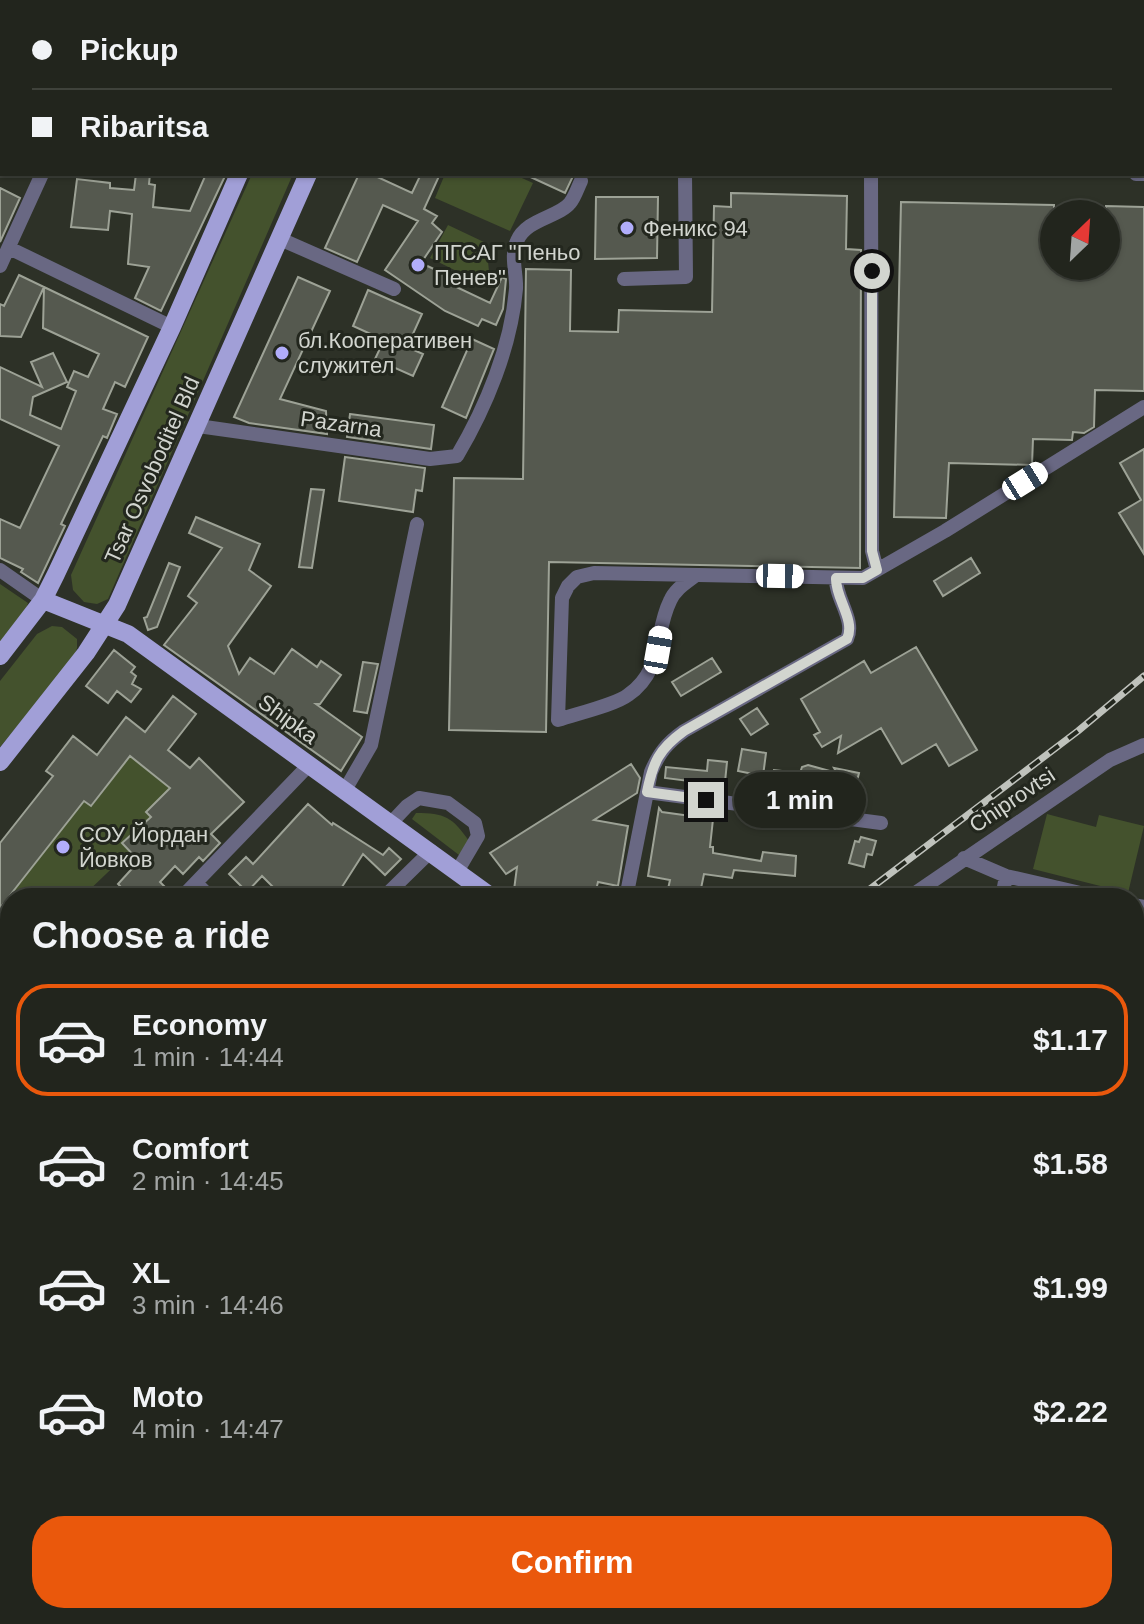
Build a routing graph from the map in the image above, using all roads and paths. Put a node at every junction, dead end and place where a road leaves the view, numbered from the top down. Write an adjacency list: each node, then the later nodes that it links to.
1 (41, 176): 8 (street)
2 (238, 176): 12 (main road, Tsar Osvoboditel Bld)
3 (307, 176): 7 (main road, Tsar Osvoboditel Bld)
4 (685, 176): 10 (street)
5 (871, 176): 17 (street)
6 (581, 181): 14 (street, Pazarna)
7 (280, 239): 11 (street); 14 (main road, Tsar Osvoboditel Bld)
8 (5, 249): 9 (street); 12 (street)
9 (0, 266)
10 (624, 279)
11 (394, 289)
12 (172, 327): 20 (main road, Tsar Osvoboditel Bld)
13 (1144, 407): 17 (street)
14 (198, 426): 21 (main road, Tsar Osvoboditel Bld)
15 (417, 524): 26 (street)
16 (0, 570): 20 (street)
17 (877, 570): 19 (street)
18 (696, 575): 18 (street); 19 (street)
19 (836, 578): 27 (street)
20 (43, 600): 21 (main road, Shipka); 22 (main road, Tsar Osvoboditel Bld)
21 (107, 624): 24 (main road, Tsar Osvoboditel Bld); 25 (main road, Shipka)
22 (0, 656)
23 (1144, 745): 31 (street, Chiprovtsi)
24 (0, 762)
25 (310, 764): 26 (main road, Shipka); 34 (street)
26 (345, 790): 28 (main road, Shipka)
27 (647, 792): 29 (street); 39 (street)
28 (391, 823): 30 (main road, Shipka); 32 (street)
29 (881, 823)
30 (431, 851): 32 (main road, Shipka); 37 (street)
31 (964, 858): 33 (street); 40 (street, Chiprovtsi)
32 (458, 870): 38 (main road, Shipka)
33 (1006, 876): 41 (street); 42 (street)
34 (196, 883): 35 (street); 36 (street)
35 (191, 888)
36 (201, 888)
37 (393, 888)
38 (480, 888)
39 (628, 888)
40 (922, 888)
41 (1004, 888)
42 (1058, 888)

